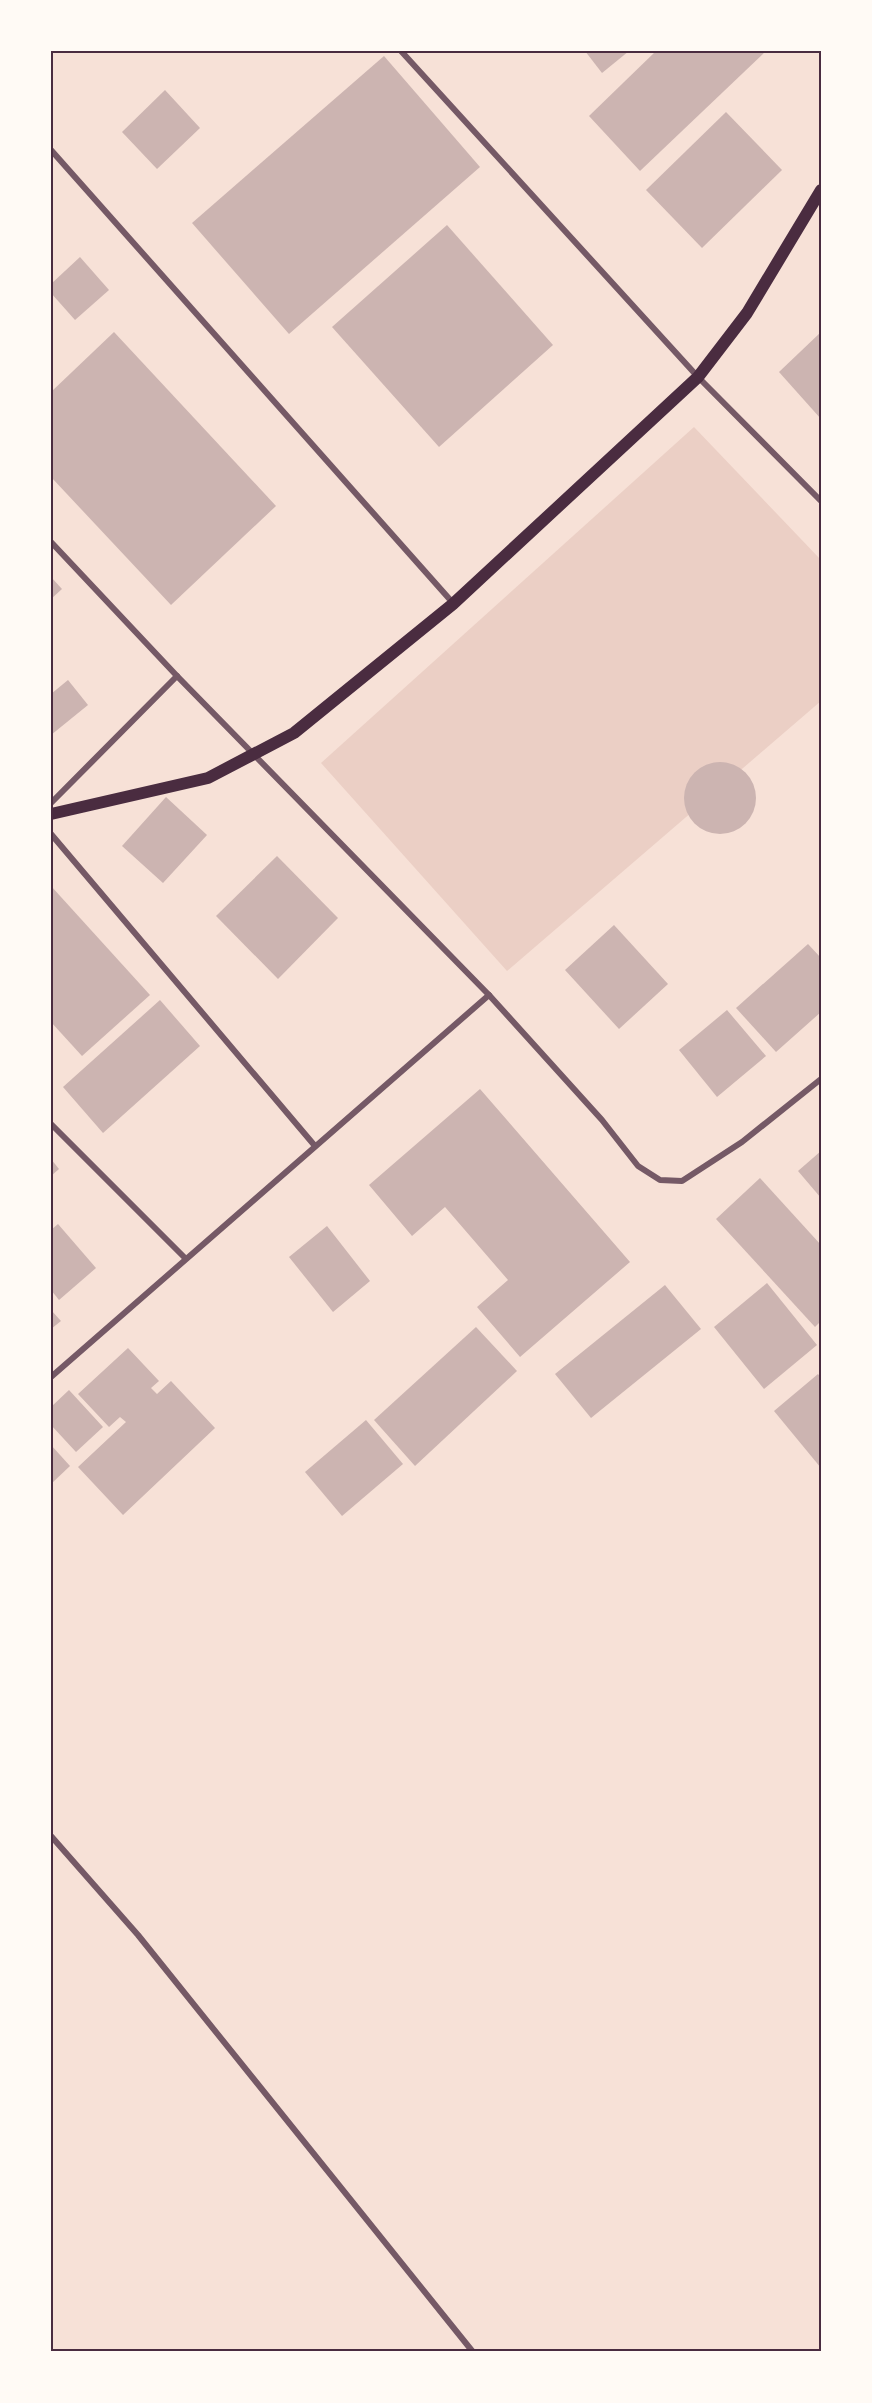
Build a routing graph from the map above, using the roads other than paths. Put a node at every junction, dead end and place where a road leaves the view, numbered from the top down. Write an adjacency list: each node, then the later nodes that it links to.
1 (401, 51): 4 (street)
2 (51, 150): 7 (street)
3 (821, 190): 4 (main road)
4 (698, 377): 5 (street); 7 (main road)
5 (821, 501)
6 (51, 542): 8 (street)
7 (453, 604): 9 (main road)
8 (177, 676): 9 (street); 10 (street)
9 (254, 756): 11 (main road); 13 (street)
10 (51, 803)
11 (51, 814)
12 (51, 834): 16 (street)
13 (489, 995): 14 (street); 16 (street)
14 (821, 1079)
15 (51, 1124): 17 (street)
16 (315, 1146): 17 (street)
17 (185, 1258): 18 (street)
18 (51, 1377)
19 (51, 1836): 20 (street)
20 (473, 2352)

